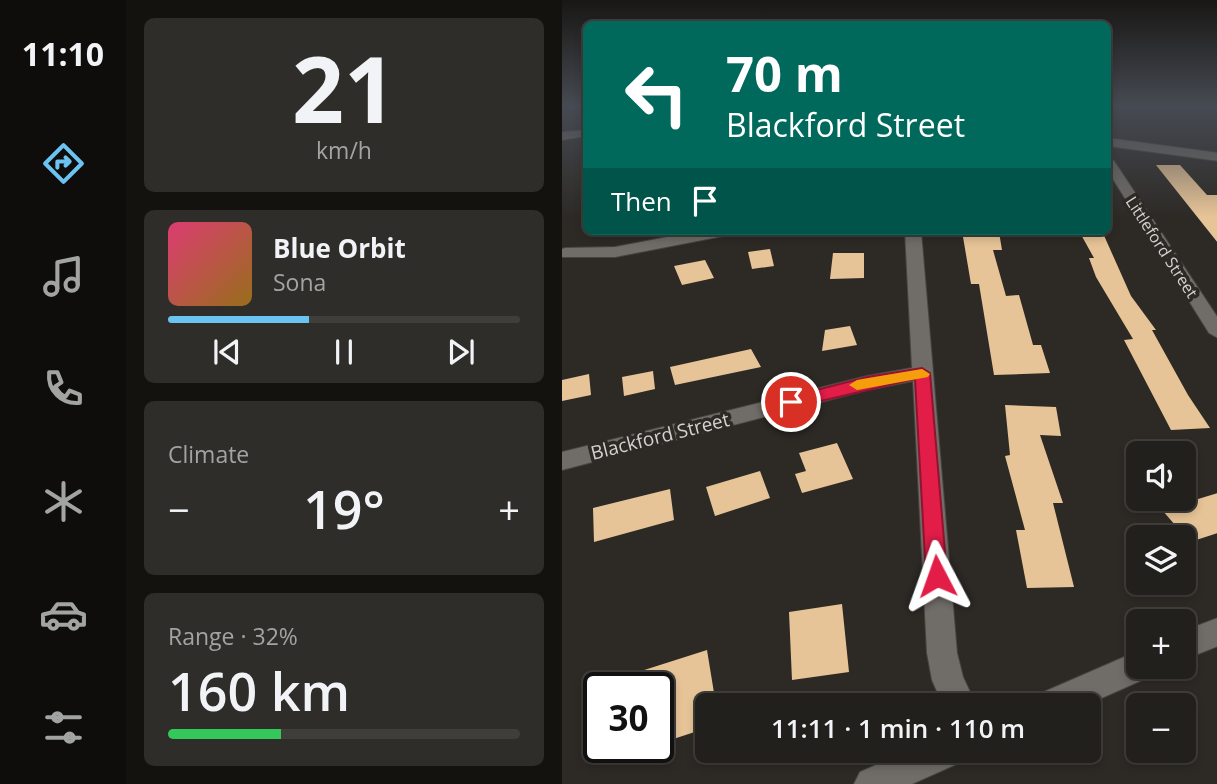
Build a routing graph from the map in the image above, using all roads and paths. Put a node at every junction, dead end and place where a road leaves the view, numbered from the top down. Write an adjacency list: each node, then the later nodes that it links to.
1 (1120, 144): 2 (street)
2 (1217, 157)
3 (1111, 166): 7 (street, Littleford Street)
4 (702, 235): 6 (street)
5 (913, 235): 8 (street)
6 (565, 253)
7 (1217, 333)
8 (922, 373): 9 (street, Blackford Street); 13 (street)
9 (562, 461)
10 (1217, 631): 11 (street)
11 (1196, 640)
12 (1126, 671): 14 (street)
13 (954, 693)
14 (1077, 693)
15 (920, 763): 16 (street)
16 (872, 784)

